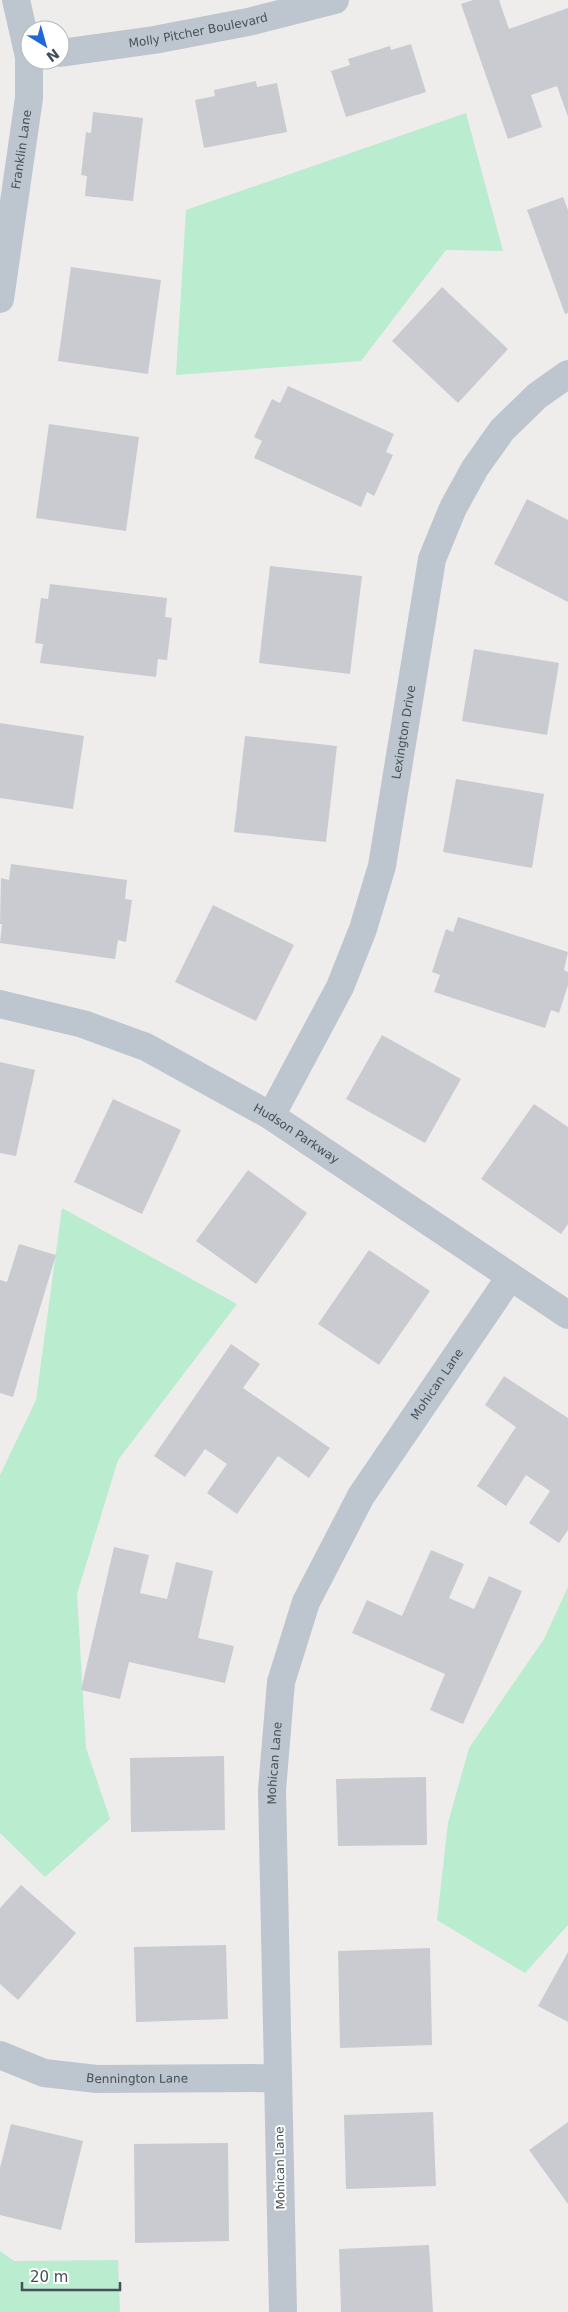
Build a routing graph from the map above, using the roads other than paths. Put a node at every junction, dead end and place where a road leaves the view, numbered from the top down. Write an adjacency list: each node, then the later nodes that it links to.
1 (16, 0): 3 (street, Franklin Lane)
2 (335, 0): 4 (street, Molly Pitcher Boulevard)
3 (21, 20)
4 (70, 52)
5 (29, 70): 6 (street, Franklin Lane)
6 (0, 299)
7 (568, 374): 9 (street, Lexington Drive)
8 (0, 1004): 9 (street, Hudson Parkway)
9 (271, 1116): 10 (street, Hudson Parkway)
10 (510, 1277): 11 (street, Hudson Parkway); 13 (street, Mohican Lane)
11 (568, 1314)
12 (0, 2055): 13 (street, Bennington Lane)
13 (278, 2078): 14 (street, Mohican Lane)
14 (283, 2312)

